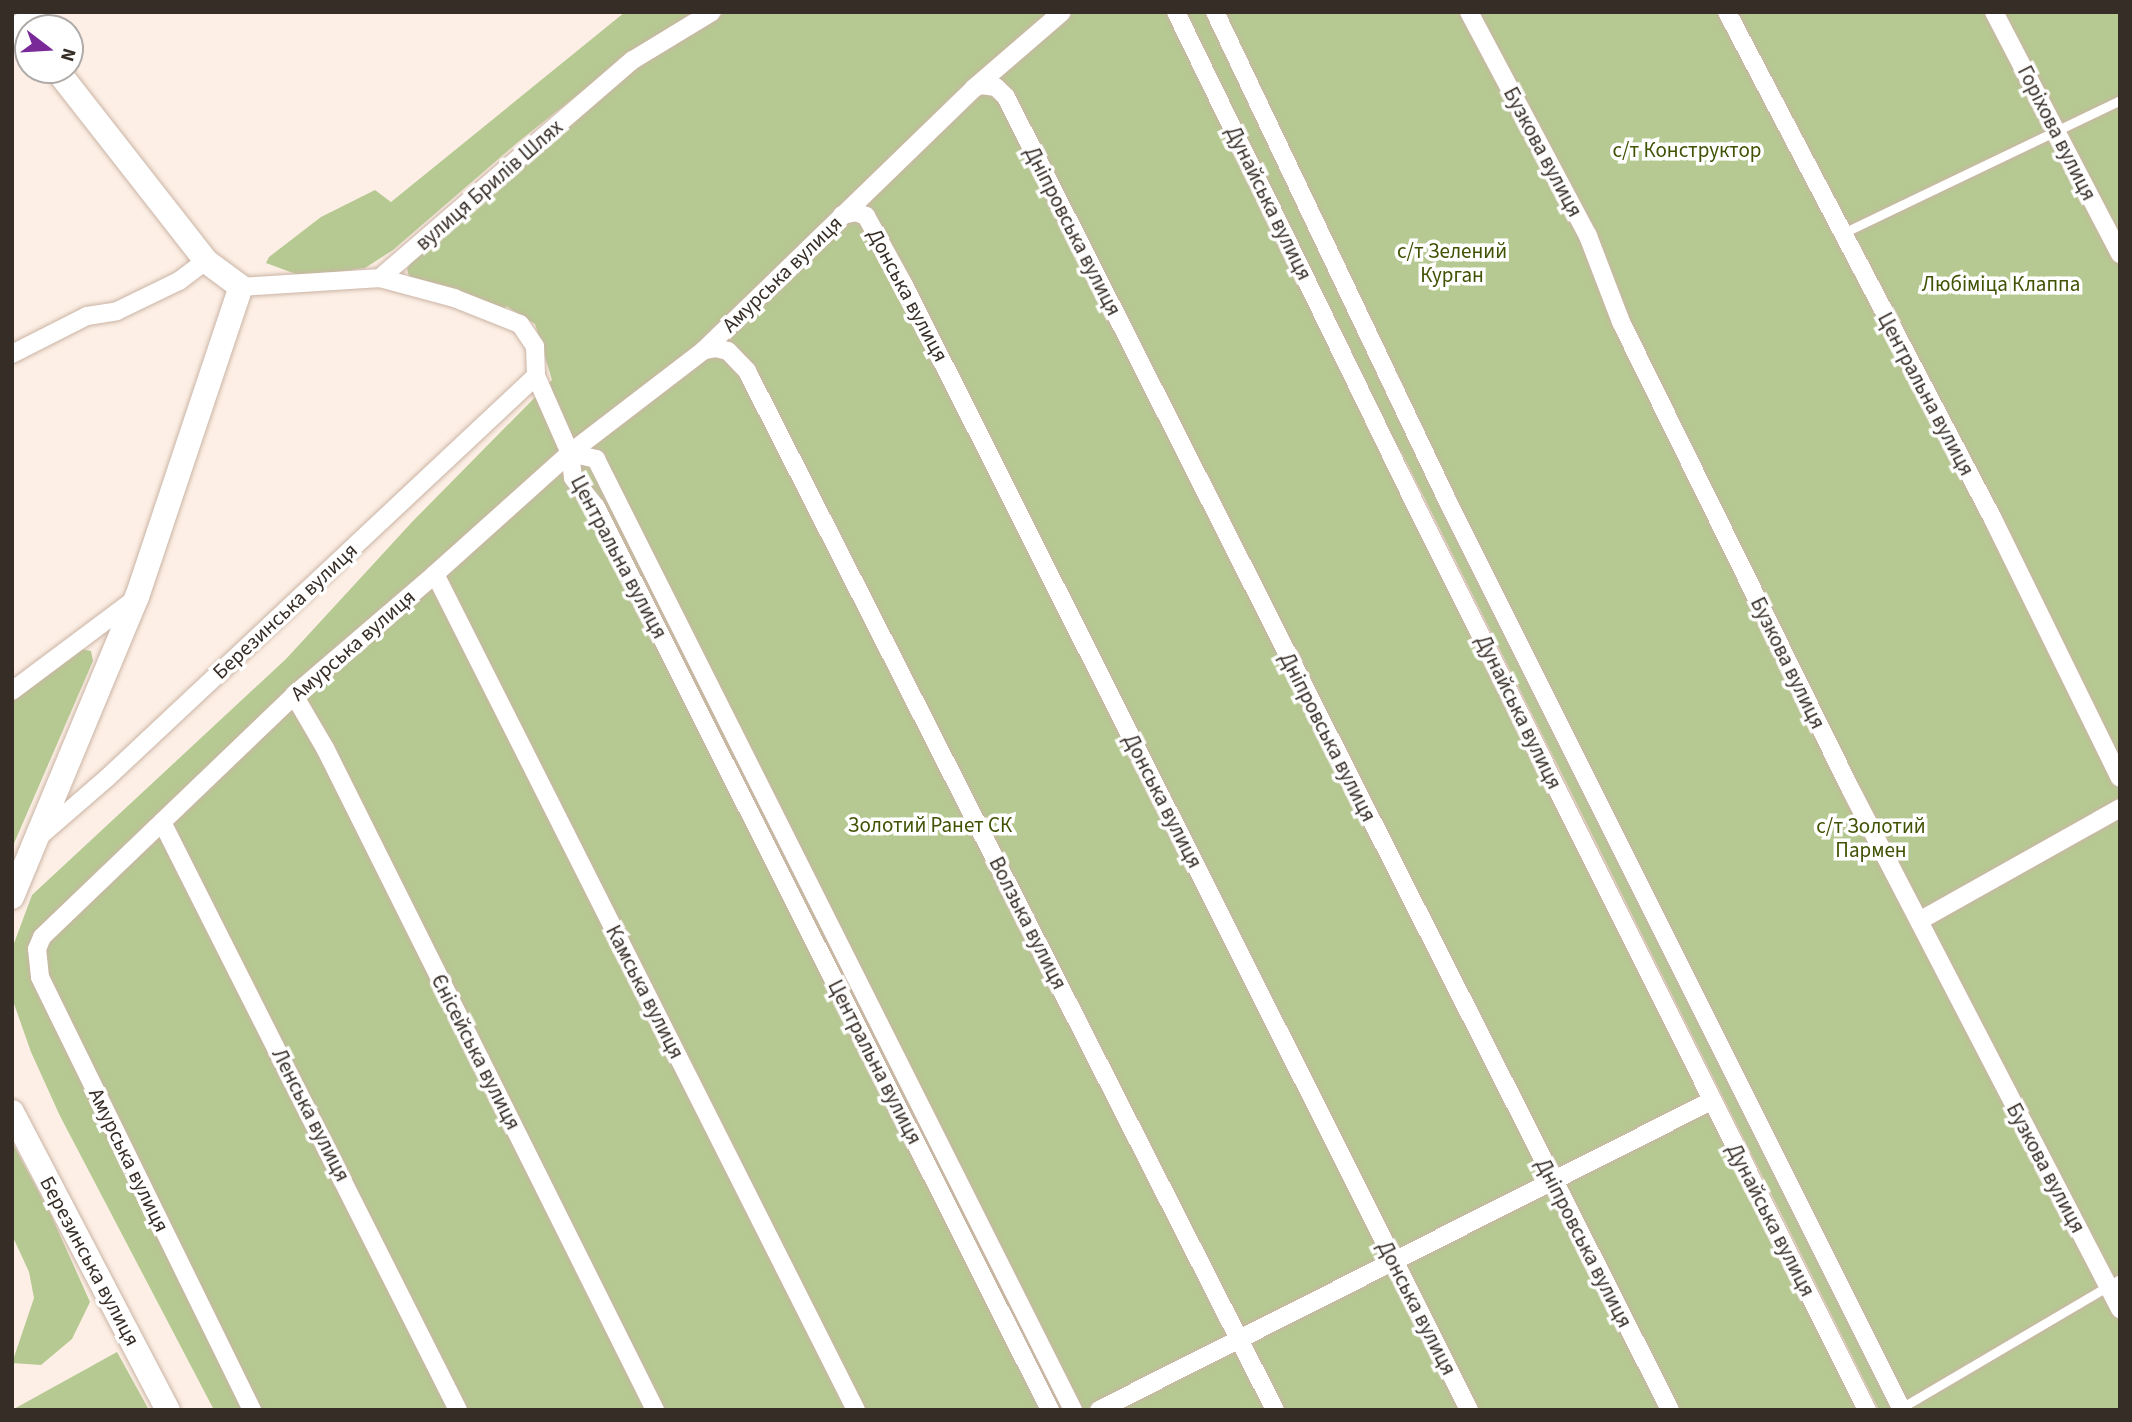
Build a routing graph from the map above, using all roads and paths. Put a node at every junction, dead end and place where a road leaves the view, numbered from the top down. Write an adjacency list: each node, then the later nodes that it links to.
1 (712, 12): 16 (street, вулиця Брилів Шлях)
2 (1062, 12): 9 (street, Амурська вулиця)
3 (1176, 12): 32 (street, Дунайська вулиця)
4 (1215, 12): 39 (street, Дунайська вулиця)
5 (1469, 12): 31 (street, Бузкова вулиця)
6 (1727, 12): 13 (street, Центральна вулиця)
7 (1994, 12): 11 (street, Горіхова вулиця)
8 (68, 84): 15 (street)
9 (974, 88): 12 (street, Амурська вулиця); 34 (street, Дніпровська вулиця)
10 (2120, 100): 11 (lane)
11 (2054, 128): 13 (lane); 14 (street, Горіхова вулиця)
12 (842, 215): 18 (street, Амурська вулиця); 35 (street, Донська вулиця)
13 (1841, 233): 26 (street, Центральна вулиця)
14 (2120, 254)
15 (206, 261): 17 (street); 19 (street)
16 (380, 278): 17 (street); 20 (street)
17 (241, 287): 23 (street, Березинська вулиця)
18 (705, 349): 21 (street, Амурська вулиця); 38 (street, Волзька вулиця)
19 (12, 354)
20 (536, 376): 21 (street); 29 (street, Березинська вулиця)
21 (570, 453): 22 (street, Амурська вулиця); 45 (street, Центральна вулиця); 46 (street, Центральна вулиця)
22 (435, 574): 25 (street, Амурська вулиця); 44 (street, Камська вулиця)
23 (137, 597): 24 (street); 29 (street, Березинська вулиця)
24 (12, 691)
25 (294, 695): 28 (street, Амурська вулиця); 43 (street, Єнісейська вулиця)
26 (2120, 778)
27 (2120, 808): 31 (street)
28 (162, 822): 41 (street, Амурська вулиця); 42 (street, Ленська вулиця)
29 (33, 843): 30 (street, Березинська вулиця)
30 (12, 897)
31 (1919, 921): 36 (street, Бузкова вулиця)
32 (1712, 1101): 34 (street); 51 (street, Дунайська вулиця)
33 (12, 1112): 40 (street, Березинська вулиця)
34 (1552, 1181): 35 (street); 50 (street, Дніпровська вулиця)
35 (1393, 1261): 38 (street); 49 (street, Донська вулиця)
36 (2114, 1282): 37 (street, Бузкова вулиця); 39 (lane)
37 (2120, 1309)
38 (1239, 1338): 47 (street); 48 (street, Волзька вулиця)
39 (1901, 1409)
40 (168, 1410)
41 (252, 1410)
42 (458, 1410)
43 (655, 1410)
44 (856, 1410)
45 (1050, 1410)
46 (1073, 1410)
47 (1099, 1410)
48 (1275, 1410)
49 (1469, 1410)
50 (1670, 1410)
51 (1867, 1410)

